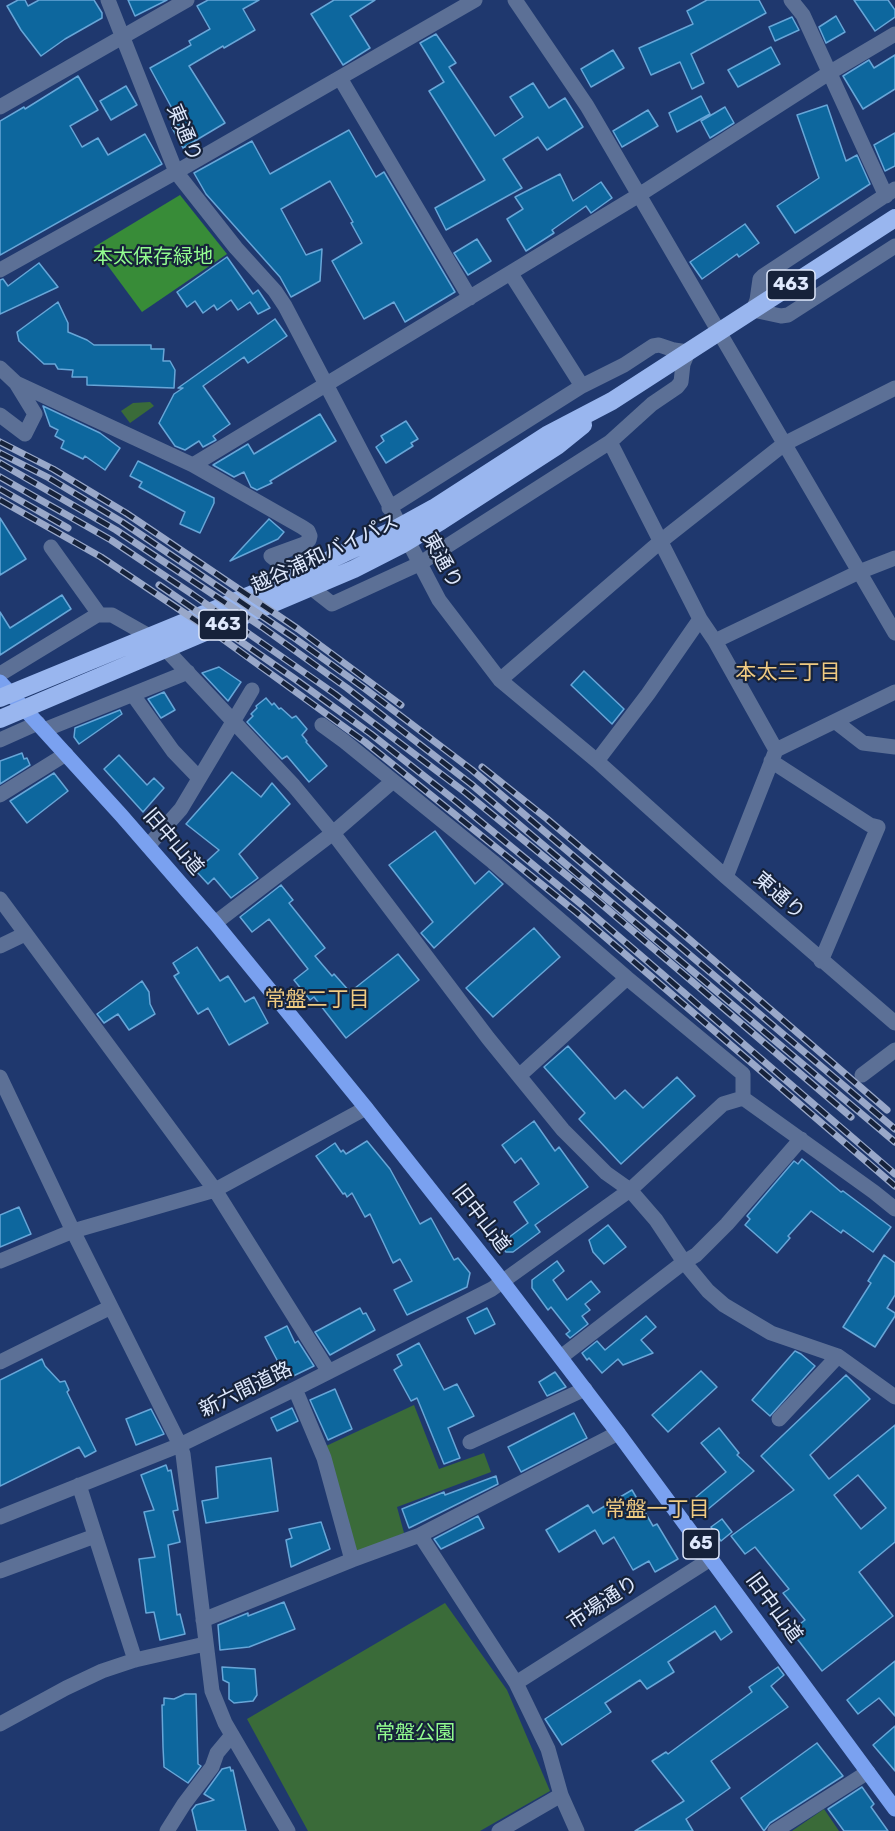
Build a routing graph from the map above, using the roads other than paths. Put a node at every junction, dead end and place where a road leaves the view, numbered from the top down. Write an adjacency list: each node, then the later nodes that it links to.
1 (108, 0): 7 (street, 東通り)
2 (187, 0): 7 (street)
3 (475, 0): 9 (street)
4 (515, 0): 13 (street)
5 (791, 0): 8 (street)
6 (895, 34): 8 (street)
7 (122, 37): 10 (street); 11 (street, 東通り)
8 (829, 73): 12 (street); 13 (street)
9 (340, 78): 11 (street); 18 (street)
10 (0, 107)
11 (176, 172): 16 (street); 24 (street, 東通り)
12 (890, 192): 19 (street)
13 (639, 195): 17 (street); 20 (street)
14 (895, 218): 19 (highway, 越谷浦和バイパス / 463)
15 (895, 246): 19 (street)
16 (0, 270)
17 (511, 274): 18 (street); 25 (street)
18 (470, 298): 24 (street)
19 (753, 310): 20 (highway, 越谷浦和バイパス / 463)
20 (719, 332): 21 (highway, 越谷浦和バイパス / 463); 30 (street)
21 (688, 352): 25 (street); 27 (highway, 越谷浦和バイパス / 463); 29 (street)
22 (0, 368): 23 (street)
23 (16, 383): 28 (street); 31 (street)
24 (326, 384): 31 (street); 32 (street, 東通り)
25 (582, 386): 32 (street)
26 (895, 388): 30 (street)
27 (612, 401): 49 (highway, 越谷浦和バイパス / 463); 50 (highway, 越谷浦和バイパス / 463)
28 (0, 415)
29 (610, 442): 33 (street); 36 (street)
30 (784, 444): 33 (street); 37 (street)
31 (194, 465): 36 (street)
32 (389, 508): 36 (street, 東通り)
33 (661, 541): 39 (street); 44 (street)
34 (51, 547): 38 (street)
35 (895, 558): 37 (street)
36 (419, 564): 44 (street, 東通り)
37 (859, 572): 40 (street); 41 (street)
38 (99, 615): 42 (street); 43 (street)
39 (700, 619): 41 (street); 59 (street)
40 (895, 633)
41 (715, 641): 58 (street)
42 (188, 672): 48 (street); 51 (street)
43 (0, 674)
44 (500, 680): 59 (street, 東通り)
45 (0, 682): 54 (main road, 旧中山道 / 65)
46 (252, 690): 51 (street)
47 (895, 692): 52 (street)
48 (133, 695): 54 (street); 60 (street)
49 (0, 698)
50 (0, 719)
51 (232, 722): 60 (street); 63 (street)
52 (836, 722): 56 (street); 58 (street)
53 (322, 725): 61 (street)
54 (41, 727): 55 (street); 57 (main road, 旧中山道 / 65)
55 (0, 740)
56 (895, 747)
57 (66, 754): 62 (street); 64 (main road, 旧中山道 / 65)
58 (774, 755): 65 (street); 70 (street)
59 (597, 761): 65 (street, 東通り)
60 (200, 778): 64 (street)
61 (393, 781): 63 (street); 71 (street)
62 (0, 795)
63 (333, 833): 67 (street); 75 (street)
64 (148, 846): 67 (main road, 旧中山道 / 65)
65 (726, 877): 70 (street, 東通り)
66 (0, 899): 68 (street)
67 (215, 923): 78 (main road, 旧中山道 / 65)
68 (25, 934): 69 (street); 80 (street)
69 (0, 946)
70 (821, 960): 72 (street, 東通り)
71 (627, 978): 75 (street); 77 (street)
72 (895, 1023)
73 (895, 1050): 74 (street)
74 (862, 1075)
75 (519, 1076): 81 (street)
76 (0, 1077): 83 (street)
77 (743, 1098): 79 (street); 81 (street, 新六間道路)
78 (366, 1108): 80 (street); 86 (main road, 旧中山道 / 65)
79 (801, 1139): 82 (street); 85 (street)
80 (215, 1190): 83 (street); 91 (street)
81 (630, 1190): 85 (street); 86 (street, 新六間道路)
82 (895, 1209)
83 (73, 1231): 84 (street); 87 (street)
84 (0, 1261)
85 (684, 1262): 88 (street); 89 (street)
86 (503, 1282): 89 (main road, 旧中山道 / 65); 91 (street, 新六間道路)
87 (111, 1306): 90 (street); 98 (street)
88 (838, 1356): 94 (street); 95 (street)
89 (561, 1357): 93 (main road, 旧中山道 / 65)
90 (0, 1362)
91 (329, 1372): 92 (street, 新六間道路)
92 (295, 1389): 98 (street, 新六間道路); 104 (street)
93 (585, 1389): 96 (main road, 旧中山道 / 65); 97 (street)
94 (895, 1397)
95 (779, 1419)
96 (618, 1433): 101 (street); 103 (main road, 旧中山道 / 65)
97 (470, 1442)
98 (180, 1445): 99 (street, 新六間道路); 106 (street)
99 (79, 1485): 100 (street, 新六間道路); 102 (street)
100 (0, 1517)
101 (420, 1535): 104 (street); 109 (street)
102 (95, 1536): 105 (street); 108 (street)
103 (712, 1558): 109 (street, 市場通り); 112 (main road, 旧中山道 / 65)
104 (352, 1560): 106 (street)
105 (0, 1571)
106 (203, 1620): 107 (street)
107 (205, 1644): 108 (street); 111 (street)
108 (135, 1660): 110 (street)
109 (516, 1683): 113 (street)
110 (0, 1724)
111 (232, 1736): 115 (street); 116 (street)
112 (868, 1772): 114 (main road, 旧中山道 / 65); 119 (street)
113 (561, 1795): 117 (street); 118 (street)
114 (895, 1809)
115 (167, 1831)
116 (288, 1831)
117 (499, 1831)
118 (577, 1831)
119 (776, 1831)

